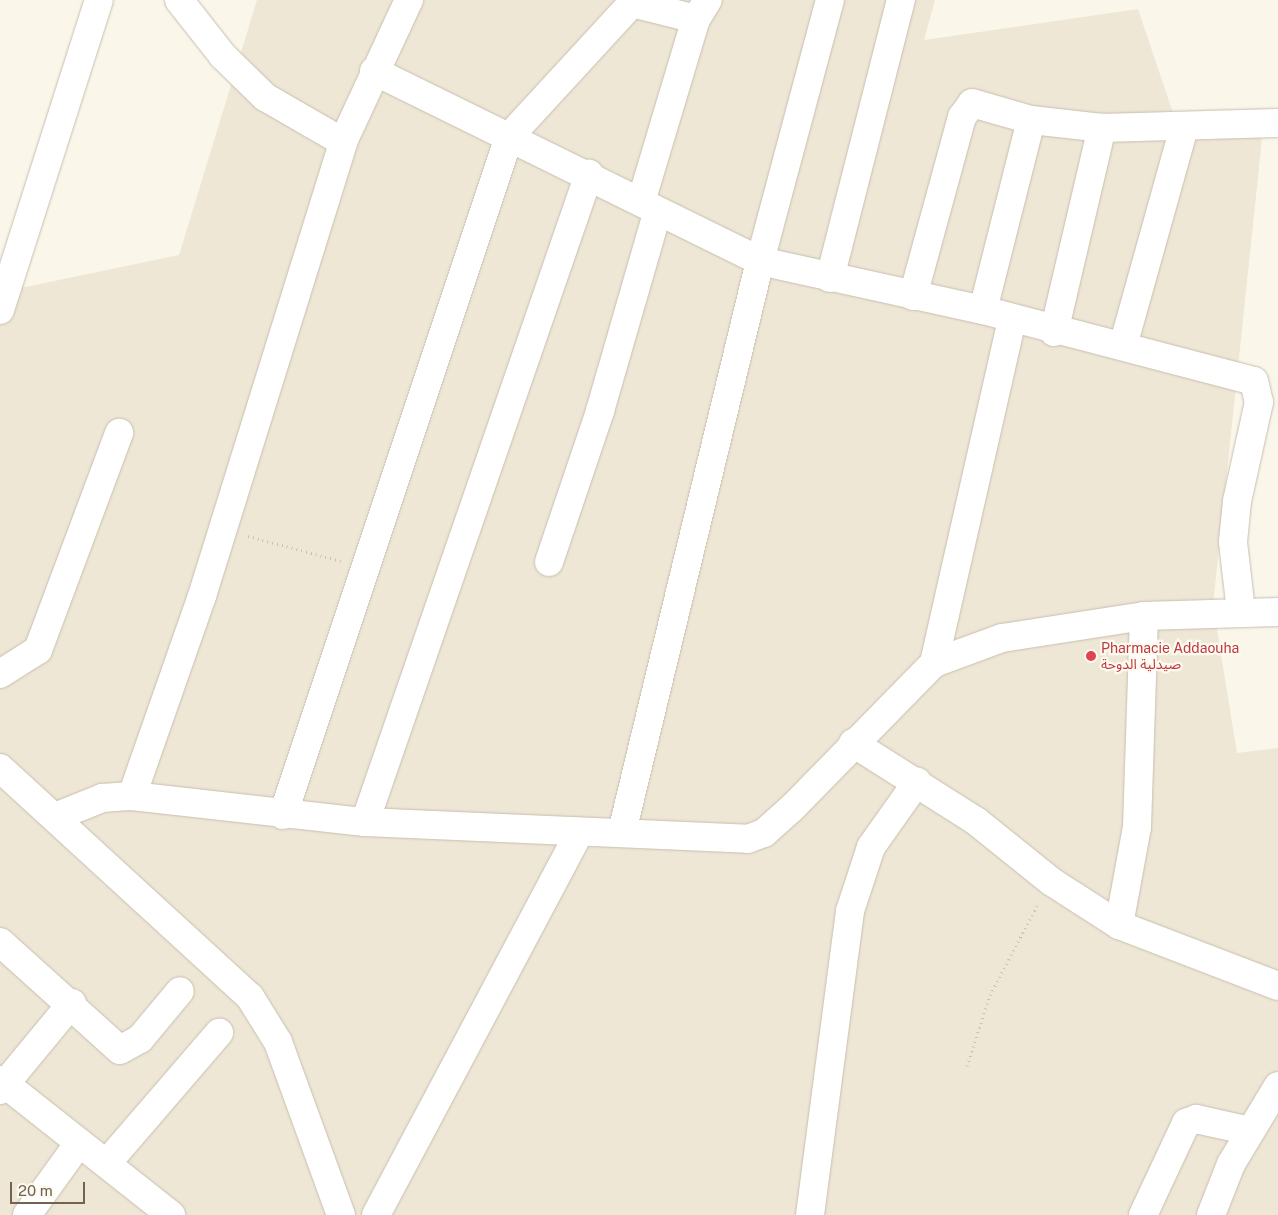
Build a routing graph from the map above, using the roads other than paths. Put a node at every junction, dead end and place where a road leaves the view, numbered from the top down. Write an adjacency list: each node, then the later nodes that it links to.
1 (98, 0): 20 (street)
2 (178, 0): 14 (street)
3 (409, 0): 8 (street)
4 (830, 0): 17 (street)
5 (901, 0): 18 (street)
6 (634, 2): 7 (street); 13 (street)
7 (702, 9): 16 (street)
8 (374, 71): 13 (street); 14 (street)
9 (1031, 120): 12 (street); 19 (street); 21 (street)
10 (1277, 123): 11 (street)
11 (1184, 127): 12 (street); 24 (street)
12 (1102, 128): 23 (street)
13 (509, 137): 15 (street); 36 (street)
14 (343, 142): 35 (street)
15 (589, 174): 16 (street); 38 (street)
16 (649, 208): 17 (street); 26 (street)
17 (760, 262): 18 (street); 40 (street)
18 (830, 278): 19 (street)
19 (913, 296): 21 (street)
20 (0, 310)
21 (983, 310): 22 (street)
22 (1012, 319): 23 (street); 30 (street)
23 (1054, 332): 24 (street)
24 (1123, 346): 27 (street)
25 (119, 433): 31 (street)
26 (548, 562)
27 (1241, 611): 28 (street); 29 (street)
28 (1278, 612)
29 (1144, 616): 30 (street); 41 (street)
30 (934, 663): 32 (street)
31 (0, 674)
32 (853, 743): 34 (street); 40 (street)
33 (0, 768): 37 (street)
34 (917, 782): 41 (street); 56 (street)
35 (132, 796): 36 (street); 37 (street)
36 (283, 815): 38 (street)
37 (55, 816): 54 (street)
38 (365, 822): 39 (street)
39 (580, 832): 40 (street); 55 (street)
40 (622, 832)
41 (1119, 925): 43 (street)
42 (4, 954): 45 (street)
43 (1278, 986)
44 (180, 991): 45 (street)
45 (72, 1003): 47 (street)
46 (219, 1034): 51 (street)
47 (2, 1085): 50 (street)
48 (1278, 1086): 49 (street)
49 (1250, 1131): 57 (street); 58 (street)
50 (79, 1144): 51 (street); 52 (street)
51 (106, 1163): 53 (street)
52 (27, 1215)
53 (170, 1215)
54 (341, 1215)
55 (376, 1215)
56 (810, 1215)
57 (1143, 1215)
58 (1211, 1215)

